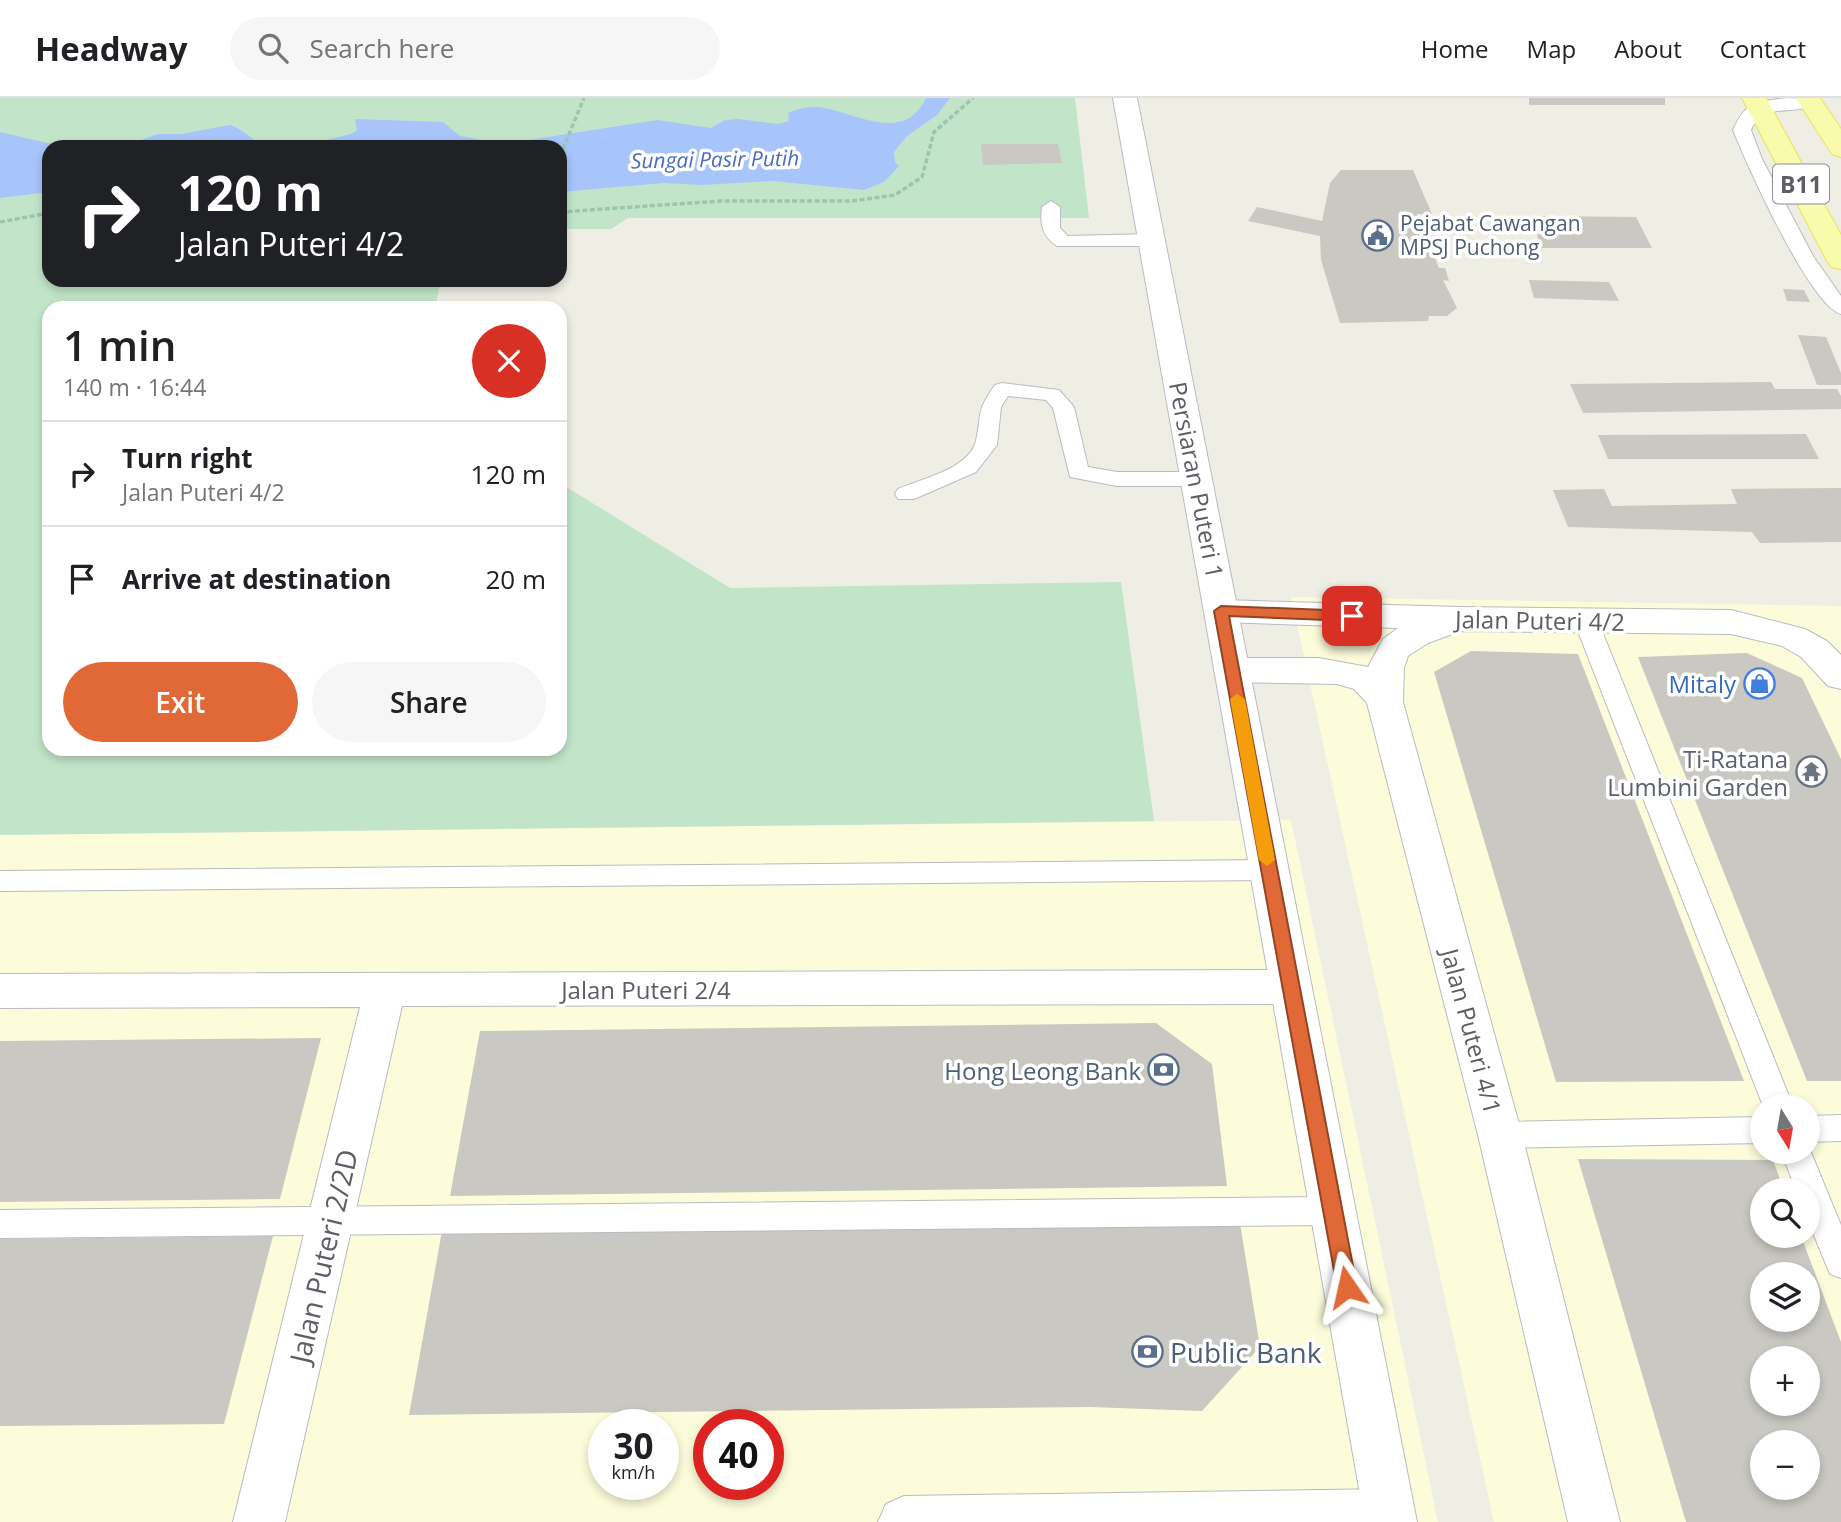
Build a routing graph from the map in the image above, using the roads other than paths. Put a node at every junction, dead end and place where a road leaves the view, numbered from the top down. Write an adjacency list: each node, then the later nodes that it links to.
1 (1125, 98): 6 (street, Persiaran Puteri 1)
2 (1808, 99): 3 (lane); 4 (main road, B11)
3 (1762, 112): 7 (main road, B11); 8 (lane); 8 (lane)
4 (1841, 149)
5 (1051, 207): 6 (lane)
6 (1152, 240): 10 (street, Persiaran Puteri 1)
7 (1841, 261)
8 (1813, 267): 9 (lane)
9 (1841, 308)
10 (1196, 479): 11 (lane); 12 (street, Persiaran Puteri 1)
11 (906, 494)
12 (1221, 611): 13 (street, Jalan Puteri 4/2); 15 (street, Persiaran Puteri 1)
13 (1459, 619): 14 (street, Jalan Puteri 4/2); 17 (street)
14 (1586, 621): 16 (street, Jalan Puteri 4/2); 23 (lane)
15 (1232, 670): 17 (street, Jalan Puteri 4/1); 18 (street, Persiaran Puteri 1)
16 (1841, 677)
17 (1385, 702): 27 (street, Jalan Puteri 4/1)
18 (1269, 870): 19 (lane); 20 (street, Persiaran Puteri 1)
19 (0, 881)
20 (1291, 987): 21 (street, Jalan Puteri 2/4); 29 (street, Persiaran Puteri 1)
21 (385, 989): 22 (street, Jalan Puteri 2/4); 30 (street, Jalan Puteri 2/2D)
22 (0, 991)
23 (1773, 1094)
24 (1841, 1128): 25 (lane)
25 (1820, 1129)
26 (1750, 1130): 27 (lane)
27 (1500, 1135): 37 (street, Jalan Puteri 4/1)
28 (1801, 1164): 32 (lane)
29 (1333, 1211): 30 (lane); 33 (street, Persiaran Puteri 1)
30 (331, 1221): 31 (lane); 35 (street, Jalan Puteri 2/2D)
31 (0, 1224)
32 (1841, 1264)
33 (1390, 1518): 34 (street)
34 (1033, 1521): 36 (street)
35 (260, 1522)
36 (904, 1522)
37 (1594, 1522)

